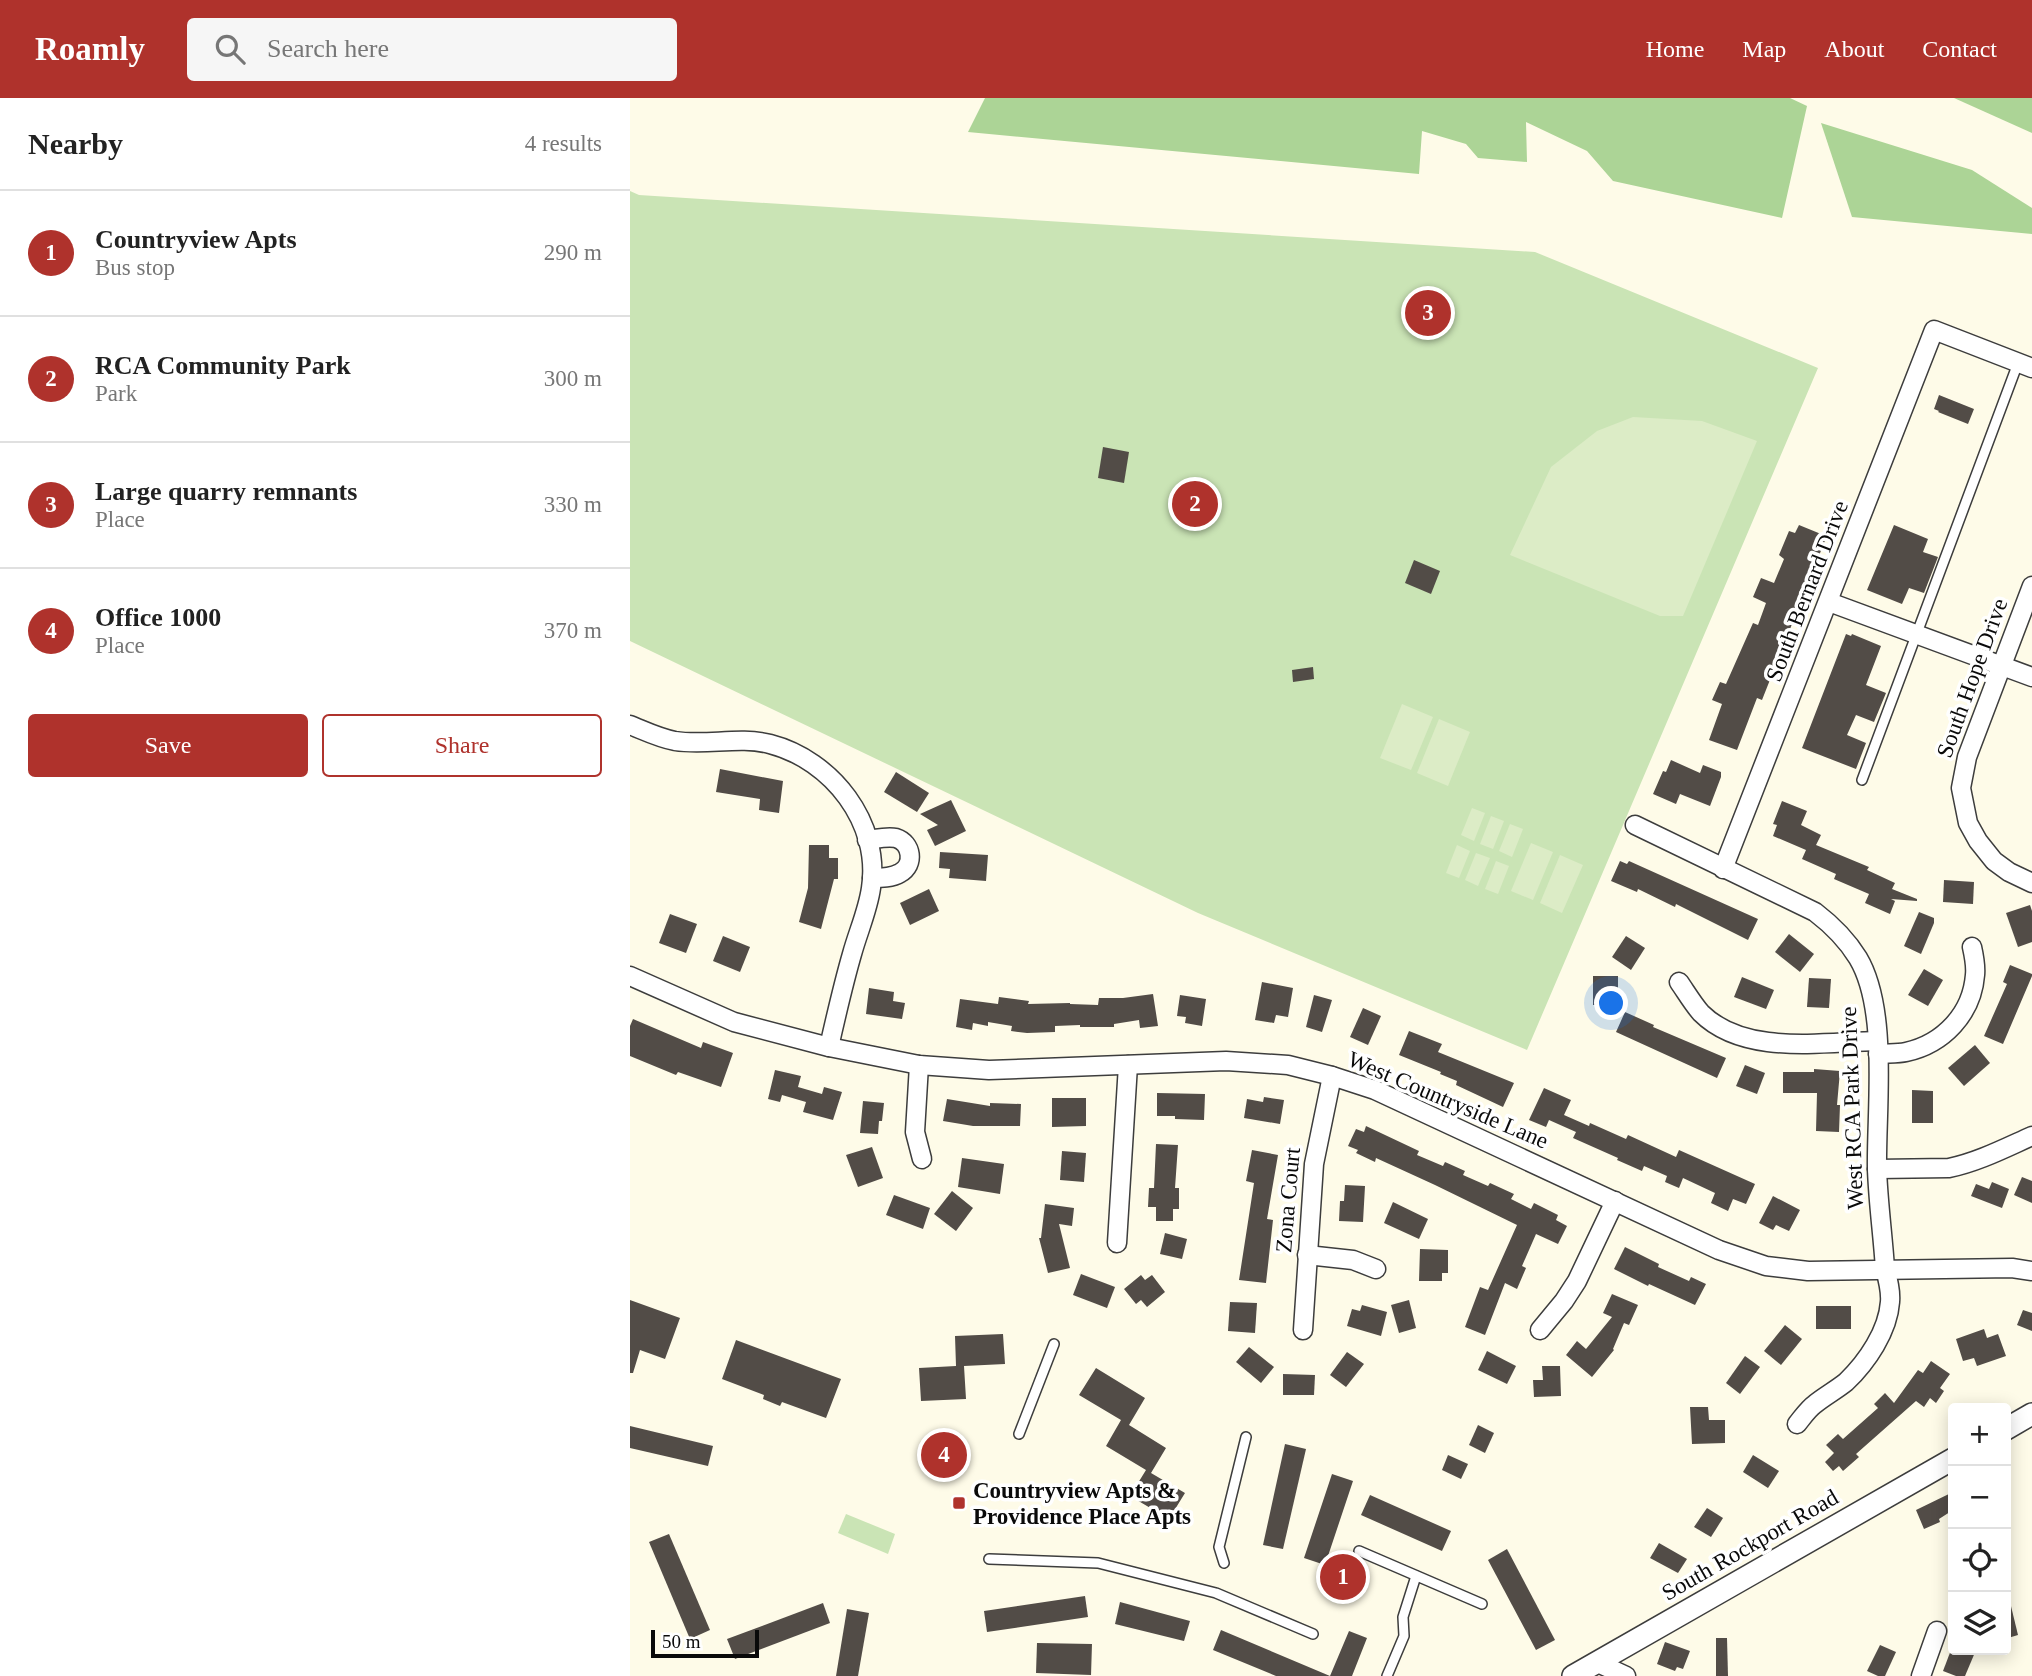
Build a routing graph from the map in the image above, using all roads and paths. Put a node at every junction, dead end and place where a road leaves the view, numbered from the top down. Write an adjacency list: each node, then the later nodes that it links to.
1 (2025, 365): 3 (street, South Bernard Drive); 4 (lane)
2 (2032, 586): 5 (street, South Hope Drive)
3 (1829, 602): 4 (street); 11 (street, South Bernard Drive)
4 (1917, 634): 5 (street); 8 (lane)
5 (2001, 666): 6 (street); 13 (street, South Hope Drive)
6 (2032, 677)
7 (630, 725): 10 (street)
8 (1862, 780)
9 (1635, 825): 11 (street, West RCA Park Drive)
10 (867, 840): 12 (street); 12 (street)
11 (1723, 869): 18 (street, West RCA Park Drive)
12 (872, 878): 17 (street)
13 (2032, 883)
14 (1972, 947): 18 (street)
15 (630, 976): 17 (street, West Countryside Lane)
16 (1679, 982): 18 (street)
17 (829, 1047): 19 (street, West Countryside Lane)
18 (1877, 1047): 24 (street, West RCA Park Drive)
19 (919, 1065): 20 (street, West Countryside Lane); 23 (street)
20 (1128, 1065): 21 (street, West Countryside Lane); 26 (street)
21 (1332, 1076): 25 (street, West Countryside Lane); 27 (street, Zona Court)
22 (2032, 1136): 24 (street)
23 (922, 1159)
24 (1877, 1169): 29 (street, West RCA Park Drive)
25 (1615, 1200): 29 (street, West Countryside Lane); 32 (street)
26 (1117, 1243)
27 (1307, 1255): 28 (street); 31 (street, Zona Court)
28 (1376, 1269)
29 (1885, 1269): 30 (street, West Countryside Lane); 35 (street, West RCA Park Drive)
30 (2032, 1271)
31 (1303, 1330)
32 (1540, 1330)
33 (1054, 1344): 37 (lane)
34 (2032, 1414): 36 (street)
35 (1797, 1424)
36 (2011, 1426)
37 (1018, 1434)
38 (1246, 1437): 42 (lane)
39 (1948, 1462): 47 (street, South Rockport Road)
40 (1359, 1551): 43 (lane)
41 (989, 1559): 46 (lane)
42 (1224, 1563)
43 (1416, 1576): 44 (lane); 48 (lane)
44 (1482, 1604)
45 (1937, 1631): 51 (street)
46 (1313, 1634)
47 (1598, 1662): 49 (street, South Rockport Road); 50 (street)
48 (1387, 1676)
49 (1573, 1676)
50 (1626, 1676)
51 (1921, 1676)

